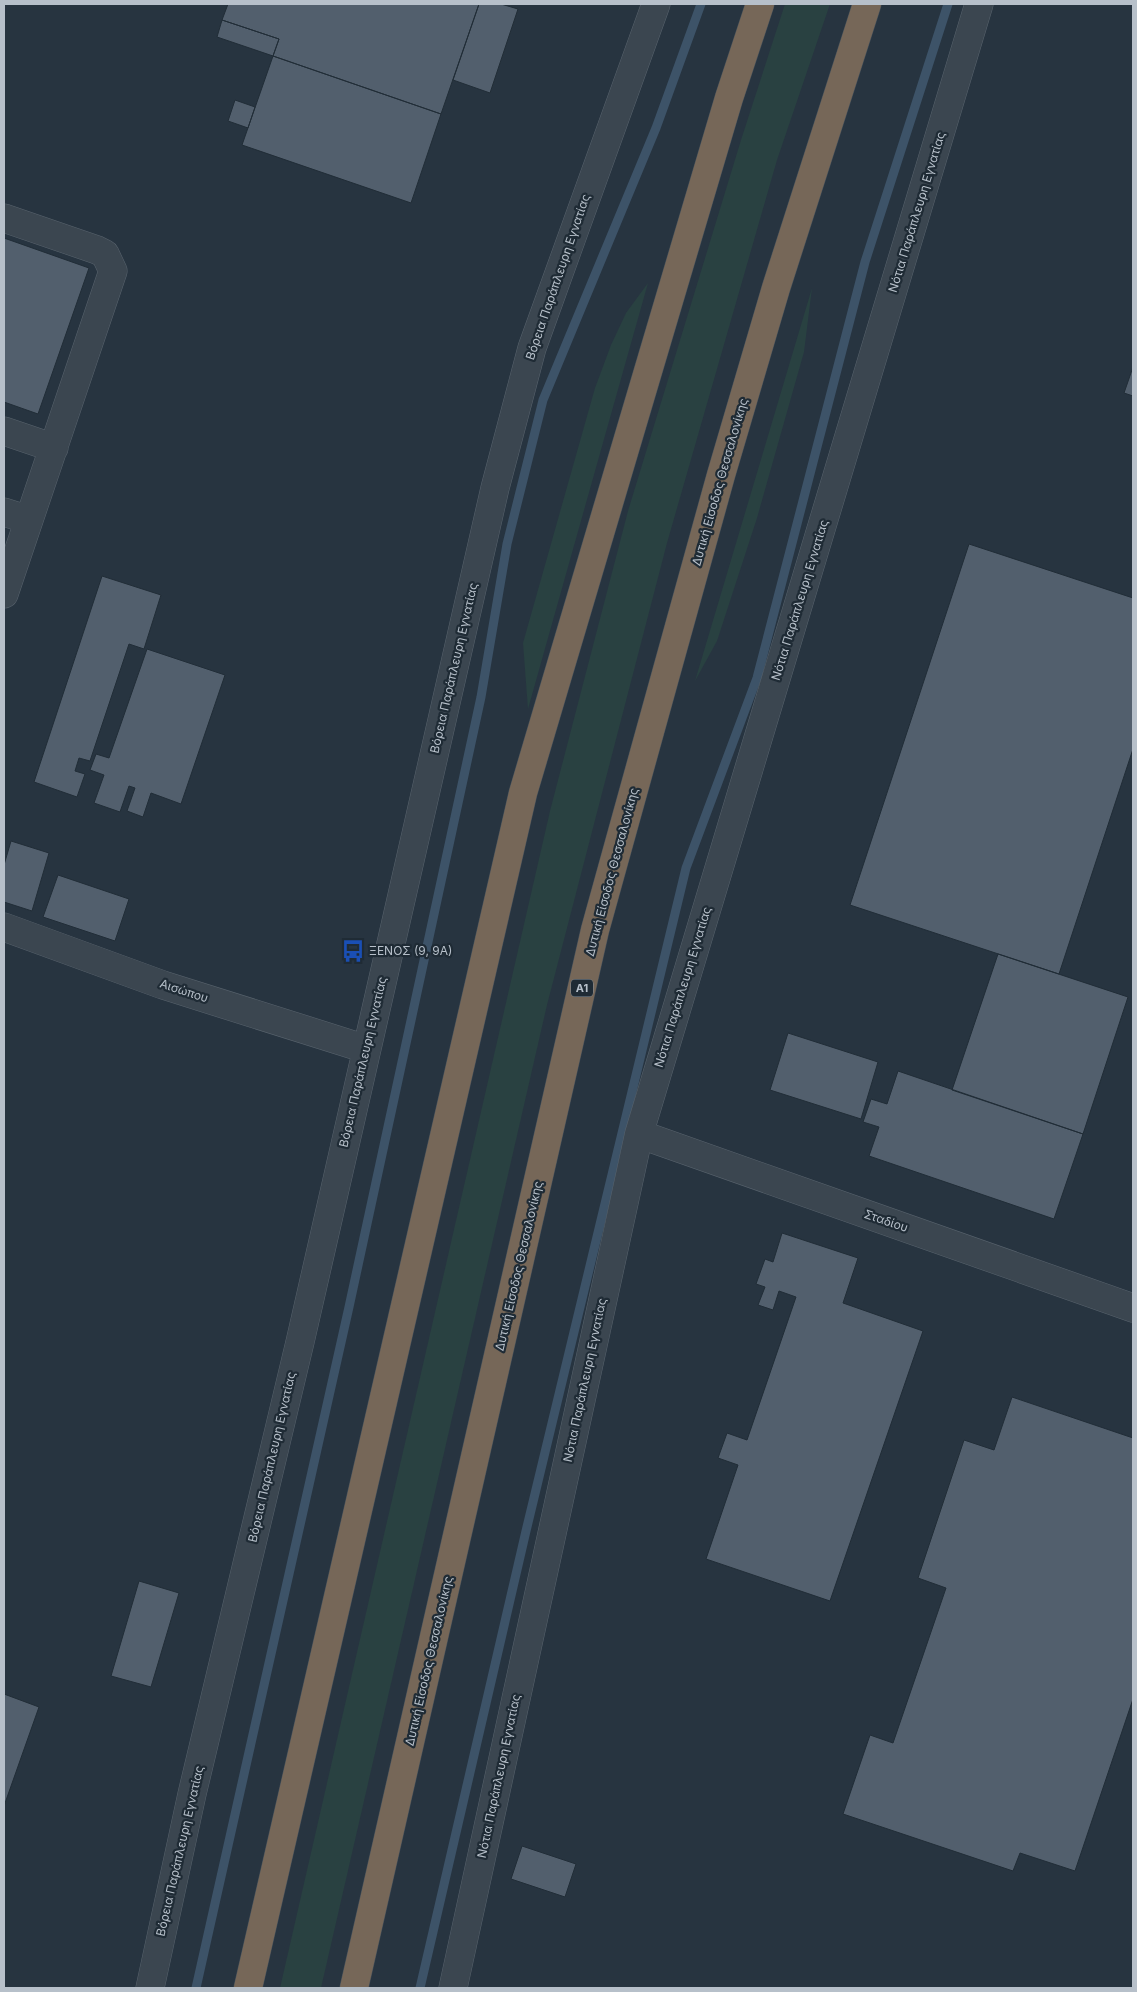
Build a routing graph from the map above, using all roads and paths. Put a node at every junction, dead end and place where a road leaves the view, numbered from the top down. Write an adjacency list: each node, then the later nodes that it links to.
1 (656, 4): 12 (street, Βόρεια Παράπλευρη Εγνατίας)
2 (760, 4): 16 (highway)
3 (867, 4): 17 (highway, Δυτική Είσοδος Θεσσαλονίκης / Α1)
4 (979, 4): 13 (street, Νότια Παράπλευρη Εγνατίας)
5 (4, 218): 7 (street)
6 (4, 430): 7 (street)
7 (54, 448): 9 (street)
8 (4, 512): 9 (street)
9 (29, 520): 10 (street)
10 (4, 594)
11 (4, 928): 12 (street, Αισώπου)
12 (366, 1048): 15 (street, Βόρεια Παράπλευρη Εγνατίας)
13 (639, 1134): 14 (street, Σταδίου); 18 (street, Νότια Παράπλευρη Εγνατίας)
14 (1133, 1308)
15 (150, 1988)
16 (248, 1988)
17 (354, 1988)
18 (453, 1988)

